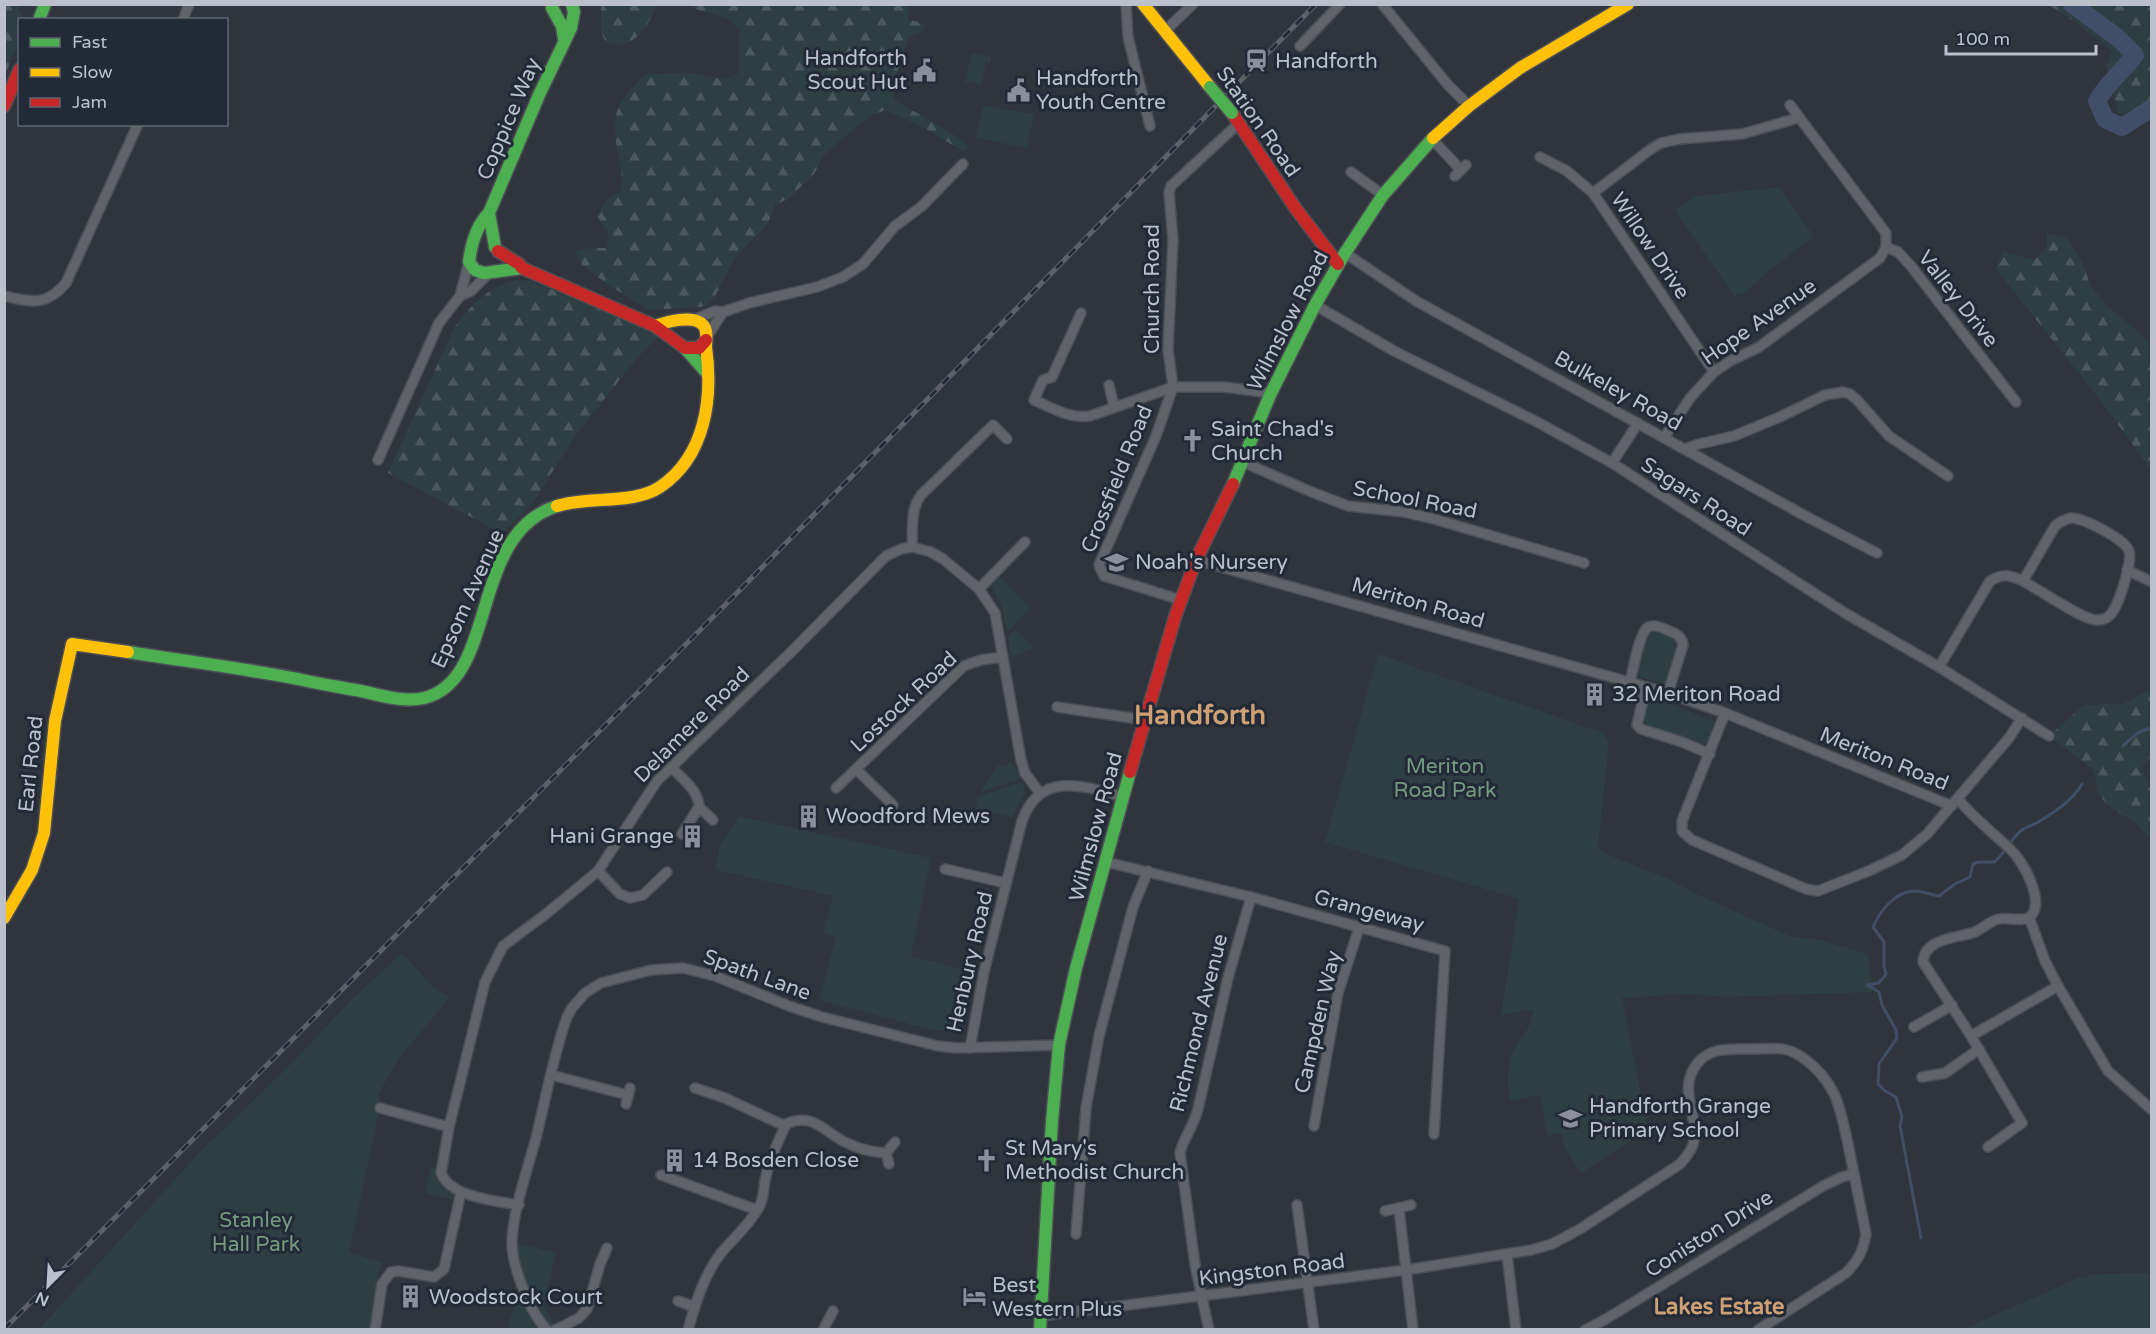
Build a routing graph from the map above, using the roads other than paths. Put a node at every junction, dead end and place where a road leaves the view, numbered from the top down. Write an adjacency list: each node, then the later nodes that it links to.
1 (567, 4): 9 (street)
2 (573, 4): 11 (street, Coppice Way)
3 (1125, 4): 20 (street)
4 (1143, 4): 10 (street, Station Road)
5 (1193, 4): 10 (street)
6 (1340, 4): 12 (street)
7 (1382, 4): 16 (street)
8 (1628, 4): 16 (street, Wilmslow Road)
9 (549, 6): 11 (street, Coppice Way)
10 (1165, 31): 17 (street, Station Road, bridge)
11 (564, 39): 28 (street, Coppice Way)
12 (1300, 46)
13 (18, 74): 15 (street)
14 (1790, 105): 18 (street, Valley Drive)
15 (4, 106)
16 (1469, 106): 21 (street, Wilmslow Road)
17 (1236, 118): 32 (street, Station Road); 36 (street, Church Road)
18 (1798, 118): 26 (street); 29 (street, Valley Drive)
19 (137, 126): 37 (street)
20 (1150, 126)
21 (1432, 139): 24 (street); 27 (street, Wilmslow Road)
22 (1540, 157): 26 (street, Willow Drive)
23 (963, 164): 40 (street)
24 (1460, 170)
25 (1351, 172): 27 (street)
26 (1593, 193): 46 (street, Willow Drive)
27 (1383, 195): 32 (street, Wilmslow Road)
28 (489, 213): 30 (street, Coppice Way); 31 (street, Coppice Way)
29 (1886, 247): 46 (street, Hope Avenue); 51 (street, Valley Drive)
30 (496, 249): 31 (street); 33 (street); 34 (street)
31 (470, 257): 34 (street); 38 (street)
32 (1342, 259): 39 (street, Wilmslow Road); 53 (street, Bulkeley Road)
33 (522, 268): 34 (street); 43 (street)
34 (489, 272): 38 (street)
35 (1161, 273): 36 (street)
36 (1172, 273): 49 (street, Church Road)
37 (4, 296)
38 (460, 296): 57 (street)
39 (1315, 305): 50 (street, Wilmslow Road); 59 (street, Sagars Road)
40 (723, 312): 42 (street); 44 (street)
41 (1081, 313): 52 (street)
42 (690, 320): 43 (street); 44 (street); 45 (street)
43 (655, 326): 45 (street)
44 (706, 339): 45 (street); 47 (street, Epsom Avenue)
45 (683, 347): 47 (street)
46 (1714, 372): 54 (street, Hope Avenue)
47 (707, 373): 71 (street, Epsom Avenue)
48 (1109, 385): 52 (street)
49 (1173, 387): 50 (street); 52 (street); 70 (street, Crossfield Road)
50 (1270, 395): 58 (street, Wilmslow Road)
51 (2016, 402)
52 (1114, 407)
53 (1638, 423): 54 (street, Bulkeley Road); 59 (street)
54 (1664, 438): 56 (street, Bulkeley Road)
55 (1007, 439): 62 (street)
56 (1685, 449): 60 (street); 63 (street, Bulkeley Road)
57 (378, 460)
58 (1243, 462): 64 (street, Wilmslow Road); 65 (street, School Road)
59 (1612, 463): 73 (street, Sagars Road)
60 (1948, 476)
61 (1025, 542): 69 (street)
62 (912, 547): 69 (street); 83 (street, Delamere Road)
63 (1877, 553)
64 (1196, 560): 70 (street, Wilmslow Road); 74 (street, Meriton Road)
65 (1584, 562)
66 (2127, 570): 67 (street); 67 (street); 68 (street)
67 (2024, 581): 73 (street)
68 (2151, 582)
69 (979, 589): 72 (street)
70 (1181, 600): 80 (street, Wilmslow Road)
71 (72, 644): 101 (street, Earl Road)
72 (1002, 657): 84 (street, Lostock Road); 86 (street)
73 (1939, 667): 79 (street, Sagars Road)
74 (1630, 682): 75 (street, Meriton Road); 76 (street)
75 (1646, 687): 76 (street, Meriton Road); 82 (street)
76 (1668, 693): 78 (street, Meriton Road)
77 (1057, 707): 80 (street)
78 (1725, 713): 82 (street); 88 (street, Meriton Road)
79 (2022, 718): 81 (street, Sagars Road); 88 (street)
80 (1146, 720): 87 (street, Wilmslow Road)
81 (2049, 736)
82 (1710, 754): 88 (street)
83 (671, 767): 90 (street); 95 (street, Delamere Road)
84 (857, 770): 85 (street, Lostock Road); 89 (street)
85 (836, 788)
86 (1040, 793): 87 (street); 98 (street, Henbury Road)
87 (1123, 797): 93 (street, Wilmslow Road)
88 (1955, 802): 100 (street)
89 (892, 805)
90 (699, 807): 91 (street); 92 (street)
91 (713, 820)
92 (682, 834)
93 (1106, 862): 97 (street, Grangeway); 107 (street, Wilmslow Road)
94 (945, 869): 98 (street, Henbury Road)
95 (598, 871): 96 (street); 118 (street, Delamere Road)
96 (667, 872)
97 (1149, 872): 99 (street, Grangeway); 133 (street)
98 (1006, 883): 108 (street, Henbury Road)
99 (1251, 897): 102 (street, Grangeway); 138 (street, Richmond Avenue)
100 (2029, 917): 103 (street); 104 (street)
101 (4, 918)
102 (1359, 928): 117 (street, Campden Way); 119 (street, Grangeway)
103 (2058, 986): 106 (street); 115 (street)
104 (1952, 1005): 105 (street); 106 (street)
105 (1914, 1027)
106 (1971, 1036): 109 (street)
107 (1059, 1045): 108 (street, Spath Lane); 142 (street, Wilmslow Road)
108 (970, 1048): 110 (street, Spath Lane)
109 (1979, 1049): 111 (street); 121 (street)
110 (551, 1075): 113 (street); 127 (street, Spath Lane)
111 (1922, 1077)
112 (695, 1088): 116 (street)
113 (628, 1096)
114 (380, 1108): 118 (street)
115 (2151, 1110)
116 (785, 1126): 122 (street); 131 (street)
117 (1314, 1126)
118 (449, 1127): 126 (street, Delamere Road)
119 (1434, 1134)
120 (895, 1142): 122 (street)
121 (1988, 1147)
122 (886, 1153): 123 (street)
123 (889, 1164)
124 (1854, 1174): 135 (street, Kingston Road); 153 (street, Coniston Drive); 154 (street, Kingston Road)
125 (661, 1175): 131 (street)
126 (461, 1192): 127 (street); 143 (street)
127 (519, 1204): 144 (street, Spath Lane)
128 (1297, 1205): 137 (street)
129 (1411, 1205): 130 (street)
130 (1399, 1209): 132 (street); 136 (street)
131 (757, 1210): 140 (street)
132 (1385, 1211)
133 (1076, 1234)
134 (606, 1248): 145 (street)
135 (1507, 1254): 136 (street, Kingston Road); 152 (street)
136 (1406, 1270): 137 (street, Kingston Road); 151 (street)
137 (1308, 1283): 138 (street, Kingston Road); 150 (street)
138 (1203, 1297): 142 (street, Kingston Road); 149 (street, Richmond Avenue)
139 (678, 1301): 140 (street)
140 (695, 1307): 146 (street)
141 (833, 1311): 147 (street)
142 (1040, 1316): 148 (street, Wilmslow Road)
143 (375, 1329)
144 (547, 1329)
145 (555, 1329)
146 (688, 1329)
147 (823, 1329)
148 (1040, 1329)
149 (1209, 1329)
150 (1314, 1329)
151 (1413, 1329)
152 (1516, 1329)
153 (1585, 1329)
154 (1758, 1329)

